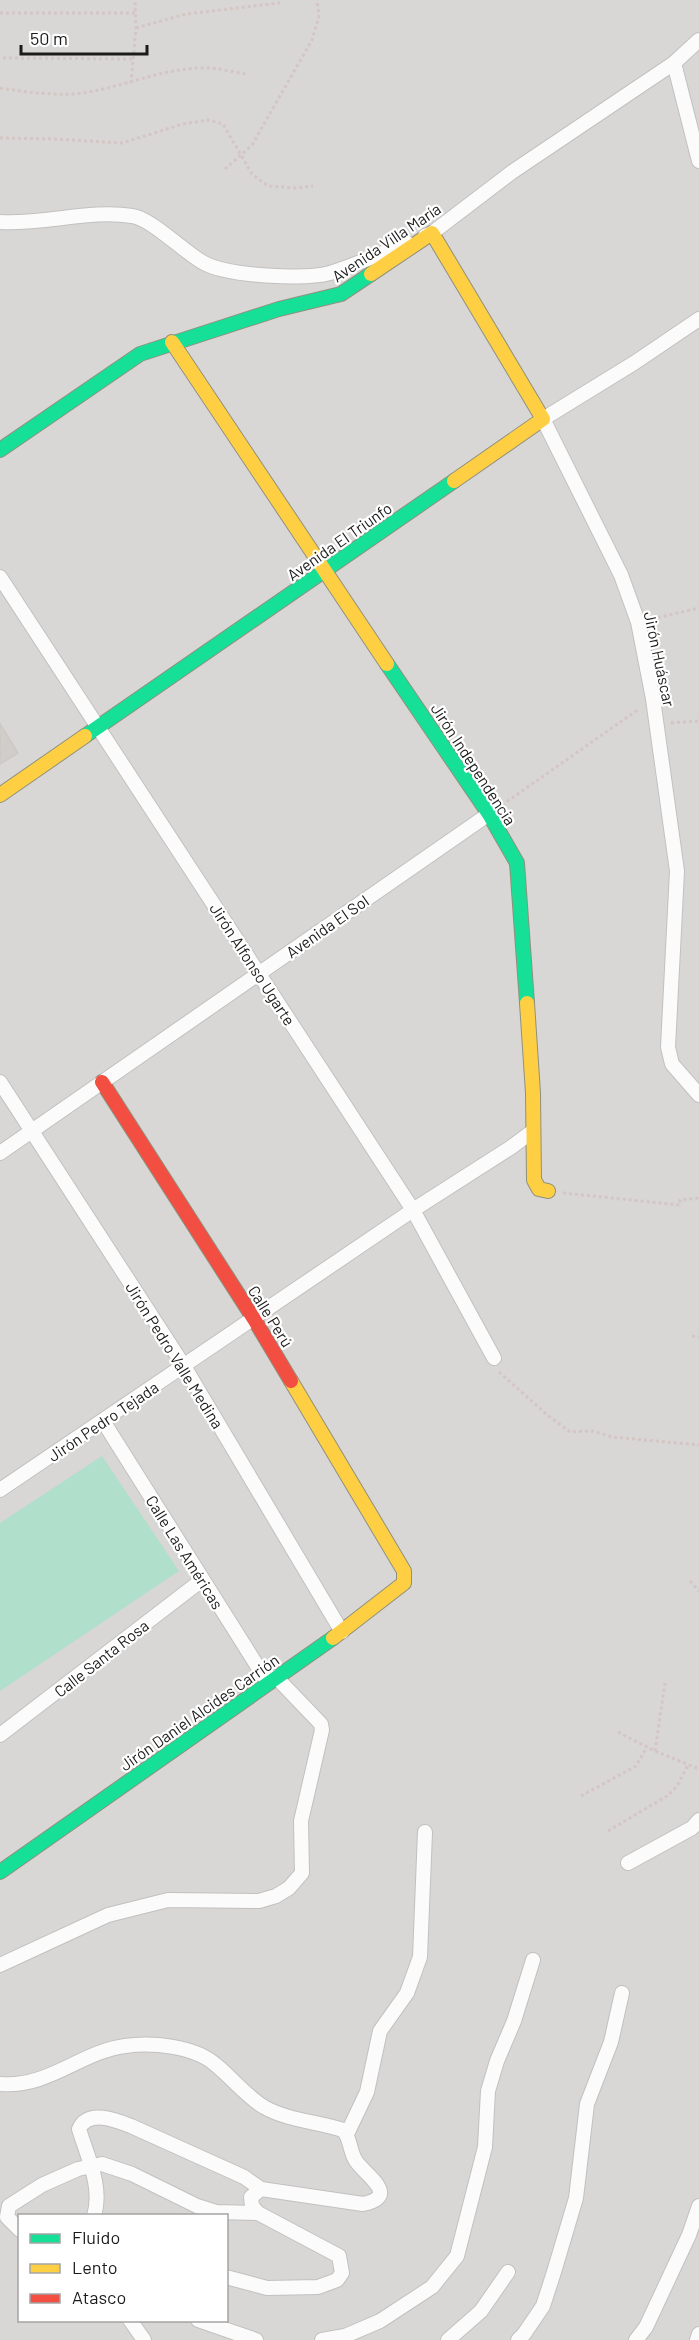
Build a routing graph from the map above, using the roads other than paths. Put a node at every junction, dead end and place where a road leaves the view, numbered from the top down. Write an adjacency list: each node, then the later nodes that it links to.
1 (699, 40): 2 (street, Avenida Villa María)
2 (674, 63): 3 (street); 5 (street, Avenida Villa María)
3 (699, 161)
4 (0, 222): 5 (street)
5 (432, 233): 7 (street, Avenida Villa María); 8 (street, Jirón Huáscar)
6 (699, 319): 8 (street, Avenida El Triunfo)
7 (172, 342): 9 (street, Avenida Villa María); 10 (street, Jirón Independencia)
8 (543, 418): 10 (street, Avenida El Triunfo); 18 (street, Jirón Huáscar)
9 (0, 450)
10 (324, 572): 12 (street, Avenida El Triunfo); 14 (street, Jirón Independencia)
11 (0, 577): 12 (street, Jirón Alfonso Ugarte)
12 (99, 727): 13 (street, Avenida El Triunfo); 15 (street, Jirón Alfonso Ugarte)
13 (0, 795)
14 (489, 813): 15 (street, Avenida El Sol); 20 (street, Jirón Independencia)
15 (259, 973): 17 (street, Avenida El Sol); 23 (street, Jirón Alfonso Ugarte)
16 (0, 1082): 19 (street, Jirón Pedro Valle Medina)
17 (102, 1082): 19 (street, Avenida El Sol); 24 (street, Calle Perú)
18 (699, 1095)
19 (32, 1130): 21 (street, Avenida El Sol); 26 (street, Jirón Pedro Valle Medina)
20 (533, 1131): 22 (street, Jirón Independencia); 23 (street)
21 (0, 1153)
22 (548, 1191)
23 (413, 1210): 24 (street, Jirón Pedro Tejada); 25 (street, Jirón Alfonso Ugarte)
24 (254, 1319): 26 (street, Jirón Pedro Tejada); 29 (street, Calle Perú)
25 (494, 1358)
26 (184, 1366): 27 (street, Jirón Pedro Tejada); 31 (street, Jirón Pedro Valle Medina)
27 (103, 1421): 28 (street, Jirón Pedro Tejada); 30 (street, Calle Las Américas)
28 (0, 1490)
29 (404, 1571): 31 (street, Jirón Daniel Alcides Carrión)
30 (202, 1580): 32 (street, Calle Las Américas); 33 (street, Calle Santa Rosa)
31 (342, 1632): 32 (street, Jirón Daniel Alcides Carrión)
32 (272, 1680): 37 (street, Jirón Daniel Alcides Carrión); 39 (street, Calle Las Américas)
33 (0, 1735)
34 (699, 1820): 36 (street)
35 (425, 1832): 42 (street)
36 (628, 1863)
37 (0, 1872)
38 (533, 1960): 56 (street)
39 (0, 1965)
40 (622, 1993): 58 (street)
41 (0, 2084): 42 (street)
42 (347, 2134): 44 (street)
43 (89, 2166): 44 (street); 46 (street); 47 (street); 48 (street)
44 (261, 2189): 46 (street)
45 (699, 2206): 59 (street)
46 (258, 2213): 50 (street)
47 (94, 2214)
48 (18, 2228)
49 (508, 2272): 57 (street)
50 (228, 2278)
51 (131, 2322): 54 (street)
52 (204, 2322): 55 (street)
53 (699, 2334): 60 (street)
54 (144, 2340)
55 (256, 2340)
56 (322, 2340)
57 (448, 2340)
58 (518, 2340)
59 (636, 2340)
60 (697, 2340)

